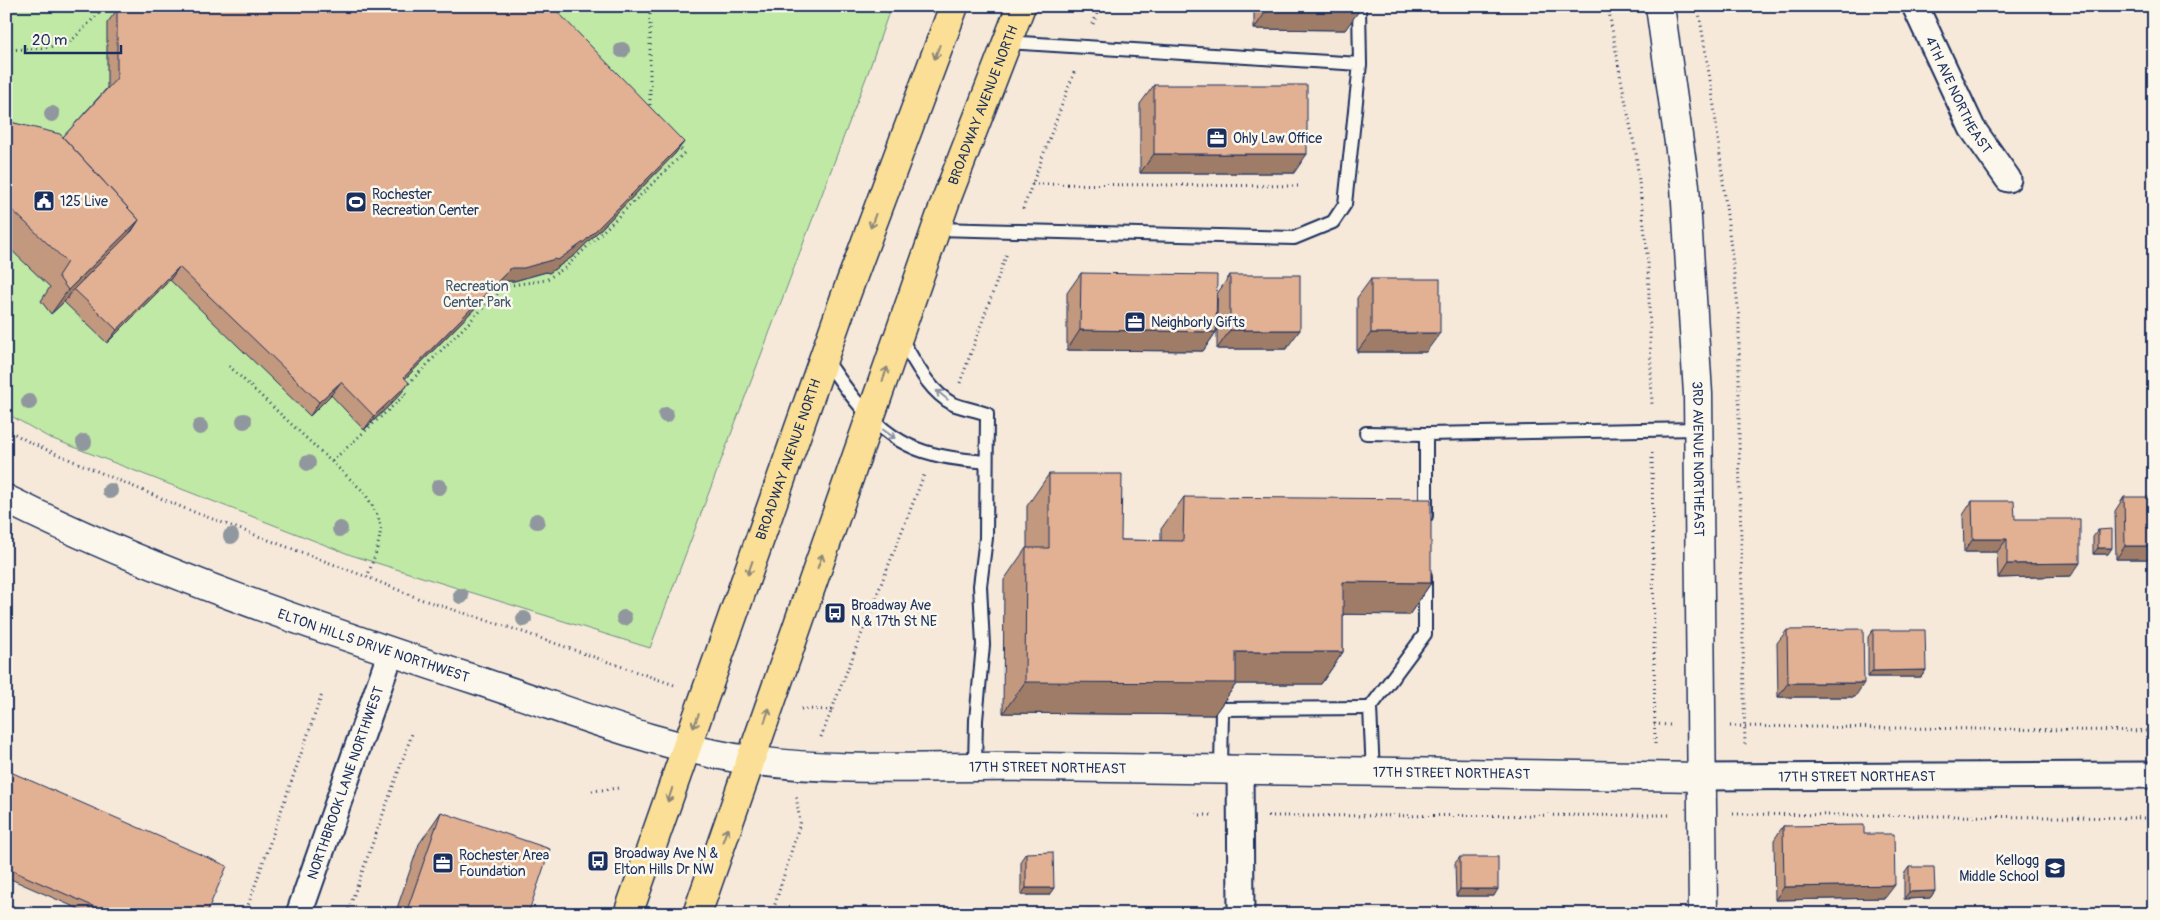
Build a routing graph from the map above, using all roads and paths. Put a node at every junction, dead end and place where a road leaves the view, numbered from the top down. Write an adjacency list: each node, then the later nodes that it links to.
1 (106, 6): 13 (path)
2 (650, 6): 15 (path)
3 (954, 6): 21 (main road, BROADWAY AVENUE NORTH, one-way to 21)
4 (1021, 6): 11 (main road, BROADWAY AVENUE NORTH)
5 (1100, 6): 12 (path)
6 (1359, 6): 14 (lane)
7 (1608, 6): 26 (path)
8 (1660, 6): 25 (street, 3RD AVENUE NORTHEAST)
9 (1698, 6): 41 (path)
10 (1915, 6): 17 (street, 4TH AVE NORTHEAST)
11 (1006, 42): 12 (lane); 19 (main road, BROADWAY AVENUE NORTH)
12 (1084, 46): 14 (lane); 18 (path)
13 (6, 50)
14 (1360, 64): 19 (lane)
15 (643, 106)
16 (673, 140): 29 (path)
17 (2008, 179)
18 (1300, 186)
19 (936, 229): 20 (main road, BROADWAY AVENUE NORTH)
20 (899, 334): 23 (main road, BROADWAY AVENUE NORTH, one-way to 20); 30 (lane, one-way to 20)
21 (824, 357): 23 (lane); 42 (main road, BROADWAY AVENUE NORTH, one-way to 42)
22 (229, 366): 29 (path)
23 (870, 418): 30 (lane, one-way to 30); 43 (main road, BROADWAY AVENUE NORTH, one-way to 23)
24 (6, 429): 34 (path)
25 (1698, 429): 26 (lane); 48 (street, 3RD AVENUE NORTHEAST)
26 (1652, 431): 28 (lane); 39 (path)
27 (1366, 434): 28 (lane)
28 (1426, 434): 32 (lane)
29 (332, 461): 34 (path)
30 (986, 462): 44 (lane)
31 (6, 499): 35 (street, ELTON HILLS DRIVE NORTHWEST)
32 (1425, 530)
33 (1425, 568): 38 (lane)
34 (368, 577): 36 (path)
35 (391, 652): 42 (street, ELTON HILLS DRIVE NORTHWEST); 59 (street, NORTHBROOK LANE NORTHWEST)
36 (658, 680)
37 (322, 694): 58 (path)
38 (1370, 708): 45 (lane); 46 (lane)
39 (1654, 724)
40 (413, 731): 60 (path)
41 (2154, 731)
42 (685, 748): 43 (street, ELTON HILLS DRIVE NORTHWEST); 61 (main road, BROADWAY AVENUE NORTH, one-way to 61)
43 (752, 761): 44 (street, 17TH STREET NORTHEAST); 62 (main road, BROADWAY AVENUE NORTH, one-way to 43)
44 (975, 766): 45 (street, 17TH STREET NORTHEAST)
45 (1230, 770): 46 (street, 17TH STREET NORTHEAST); 64 (street)
46 (1373, 773): 48 (street, 17TH STREET NORTHEAST)
47 (2154, 775): 48 (street, 17TH STREET NORTHEAST)
48 (1701, 778): 65 (street, 3RD AVENUE NORTHEAST)
49 (619, 788): 50 (path)
50 (592, 791)
51 (795, 797): 63 (path)
52 (1655, 814): 54 (path)
53 (1744, 814): 55 (path)
54 (1284, 817)
55 (2154, 818)
56 (6, 912): 57 (lane)
57 (12, 914)
58 (246, 914)
59 (299, 914)
60 (347, 914)
61 (628, 914)
62 (697, 914)
63 (772, 914)
64 (1241, 914)
65 (1703, 914)

